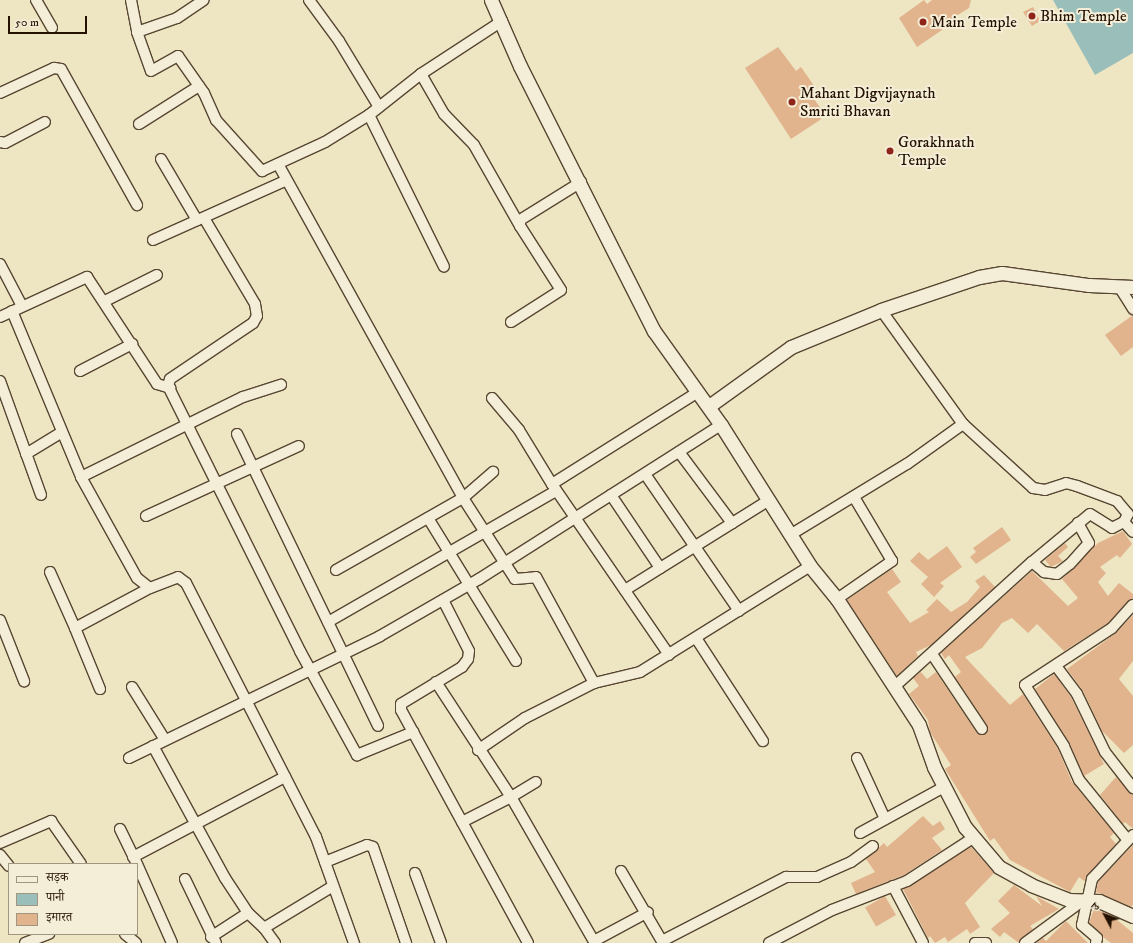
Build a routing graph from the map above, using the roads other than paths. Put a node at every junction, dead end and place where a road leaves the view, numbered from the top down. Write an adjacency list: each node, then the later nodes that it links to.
1 (36, 0): 7 (street)
2 (132, 0): 8 (street)
3 (204, 0): 8 (street)
4 (309, 0): 12 (street)
5 (492, 0): 6 (street)
6 (502, 21): 9 (street); 20 (street)
7 (52, 28)
8 (137, 32): 10 (street)
9 (421, 74): 12 (street); 23 (street)
10 (199, 86): 15 (street); 18 (street)
11 (0, 93): 21 (street)
12 (379, 108): 13 (street)
13 (369, 115): 18 (street); 26 (street)
14 (45, 122): 16 (street)
15 (139, 124)
16 (0, 142)
17 (161, 159): 22 (street)
18 (278, 164): 19 (street)
19 (285, 181): 22 (street); 62 (street)
20 (580, 182): 23 (street); 42 (street)
21 (137, 205)
22 (201, 219): 24 (street); 41 (street)
23 (520, 226): 36 (street)
24 (153, 240)
25 (0, 264): 31 (street)
26 (444, 267)
27 (157, 275): 30 (street)
28 (1133, 287): 29 (street)
29 (1120, 288): 32 (street); 33 (street)
30 (105, 301): 31 (street); 37 (street)
31 (22, 306): 34 (street)
32 (1133, 309)
33 (881, 310): 44 (street); 46 (street)
34 (12, 311): 35 (street); 48 (street)
35 (0, 317)
36 (511, 322)
37 (132, 344): 38 (street); 41 (street)
38 (80, 371)
39 (0, 381): 52 (street)
40 (281, 385): 47 (street)
41 (170, 388): 47 (street)
42 (698, 392): 44 (street); 58 (street)
43 (492, 398): 58 (street)
44 (709, 406): 45 (street)
45 (721, 424): 51 (street); 63 (street)
46 (963, 424): 61 (street); 67 (street)
47 (188, 425): 56 (street); 57 (street)
48 (62, 432): 52 (street); 56 (street)
49 (237, 434): 53 (street)
50 (299, 446): 53 (street)
51 (679, 452): 55 (street); 68 (street)
52 (26, 454): 59 (street)
53 (254, 468): 57 (street); 89 (street)
54 (493, 472): 62 (street)
55 (645, 474): 60 (street); 73 (street)
56 (81, 477): 82 (street)
57 (218, 485): 64 (street); 97 (street)
58 (554, 487): 66 (street); 71 (street)
59 (41, 494)
60 (611, 495): 66 (street); 78 (street)
61 (854, 497): 72 (street); 84 (street)
62 (463, 498): 65 (street); 71 (street)
63 (769, 500): 68 (street); 72 (street)
64 (146, 516)
65 (428, 518): 74 (street); 79 (street)
66 (576, 518): 75 (street); 83 (street)
67 (1124, 522): 69 (street); 70 (street)
68 (732, 523): 73 (street)
69 (1078, 523): 76 (street); 76 (street)
70 (1133, 532)
71 (486, 534): 74 (street); 75 (street)
72 (790, 535): 77 (street)
73 (694, 546): 78 (street); 87 (street)
74 (450, 552): 81 (street); 89 (street)
75 (505, 562): 81 (street); 100 (street)
76 (1032, 562): 93 (street)
77 (810, 566): 84 (street); 87 (street)
78 (660, 568): 83 (street)
79 (336, 570)
80 (50, 572): 90 (street)
81 (471, 584): 85 (street); 95 (street)
82 (150, 588): 90 (street); 104 (street)
83 (625, 590): 94 (street)
84 (837, 599): 101 (street)
85 (443, 600): 92 (street); 99 (street)
86 (1133, 605): 96 (street)
87 (739, 611): 91 (street)
88 (0, 620): 98 (street)
89 (328, 622): 92 (street)
90 (75, 628): 103 (street)
91 (696, 638): 94 (street); 109 (street)
92 (343, 653): 97 (street); 105 (street)
93 (932, 654): 101 (street); 106 (street)
94 (669, 655): 100 (street)
95 (516, 661)
96 (1056, 666): 117 (street); 124 (street)
97 (310, 669): 104 (street); 107 (street)
98 (24, 682)
99 (436, 682): 107 (street); 111 (street)
100 (594, 682): 111 (street)
101 (894, 686): 116 (street)
102 (132, 687): 108 (street)
103 (100, 689)
104 (245, 699): 108 (street); 114 (street)
105 (378, 726)
106 (982, 729)
107 (413, 732): 120 (street)
108 (165, 740): 110 (street)
109 (763, 740)
110 (153, 746): 112 (street); 121 (street)
111 (478, 750): 118 (street)
112 (129, 758)
113 (857, 758): 119 (street)
114 (285, 777): 121 (street); 130 (street)
115 (536, 782): 118 (street)
116 (944, 788): 119 (street); 125 (street)
117 (1133, 788)
118 (511, 797): 120 (street); 148 (street)
119 (885, 819): 123 (street)
120 (462, 822): 157 (street)
121 (196, 824): 129 (street); 141 (street)
122 (120, 830): 129 (street)
123 (860, 833)
124 (1130, 837): 139 (street)
125 (973, 838): 138 (street); 139 (street)
126 (0, 844): 131 (street)
127 (873, 846): 149 (street)
128 (0, 855): 132 (street)
129 (136, 862)
130 (325, 862): 137 (street); 155 (street)
131 (80, 863)
132 (8, 865)
133 (138, 866): 152 (street)
134 (621, 871): 140 (street)
135 (415, 873): 156 (street)
136 (185, 879): 146 (street)
137 (333, 886): 143 (street); 154 (street)
138 (893, 886): 158 (street); 159 (street)
139 (1085, 899): 142 (street); 147 (street); 162 (street)
140 (648, 912): 148 (street); 149 (street)
141 (248, 913): 143 (street); 146 (street)
142 (1133, 916)
143 (264, 928): 153 (street)
144 (126, 935): 151 (street)
145 (40, 940): 150 (street)
146 (214, 940)
147 (1098, 941)
148 (595, 942)
149 (663, 942)
150 (25, 943)
151 (136, 943)
152 (172, 943)
153 (276, 943)
154 (354, 943)
155 (406, 943)
156 (441, 943)
157 (528, 943)
158 (769, 943)
159 (923, 943)
160 (975, 943): 161 (street)
161 (986, 943)
162 (1025, 943)

